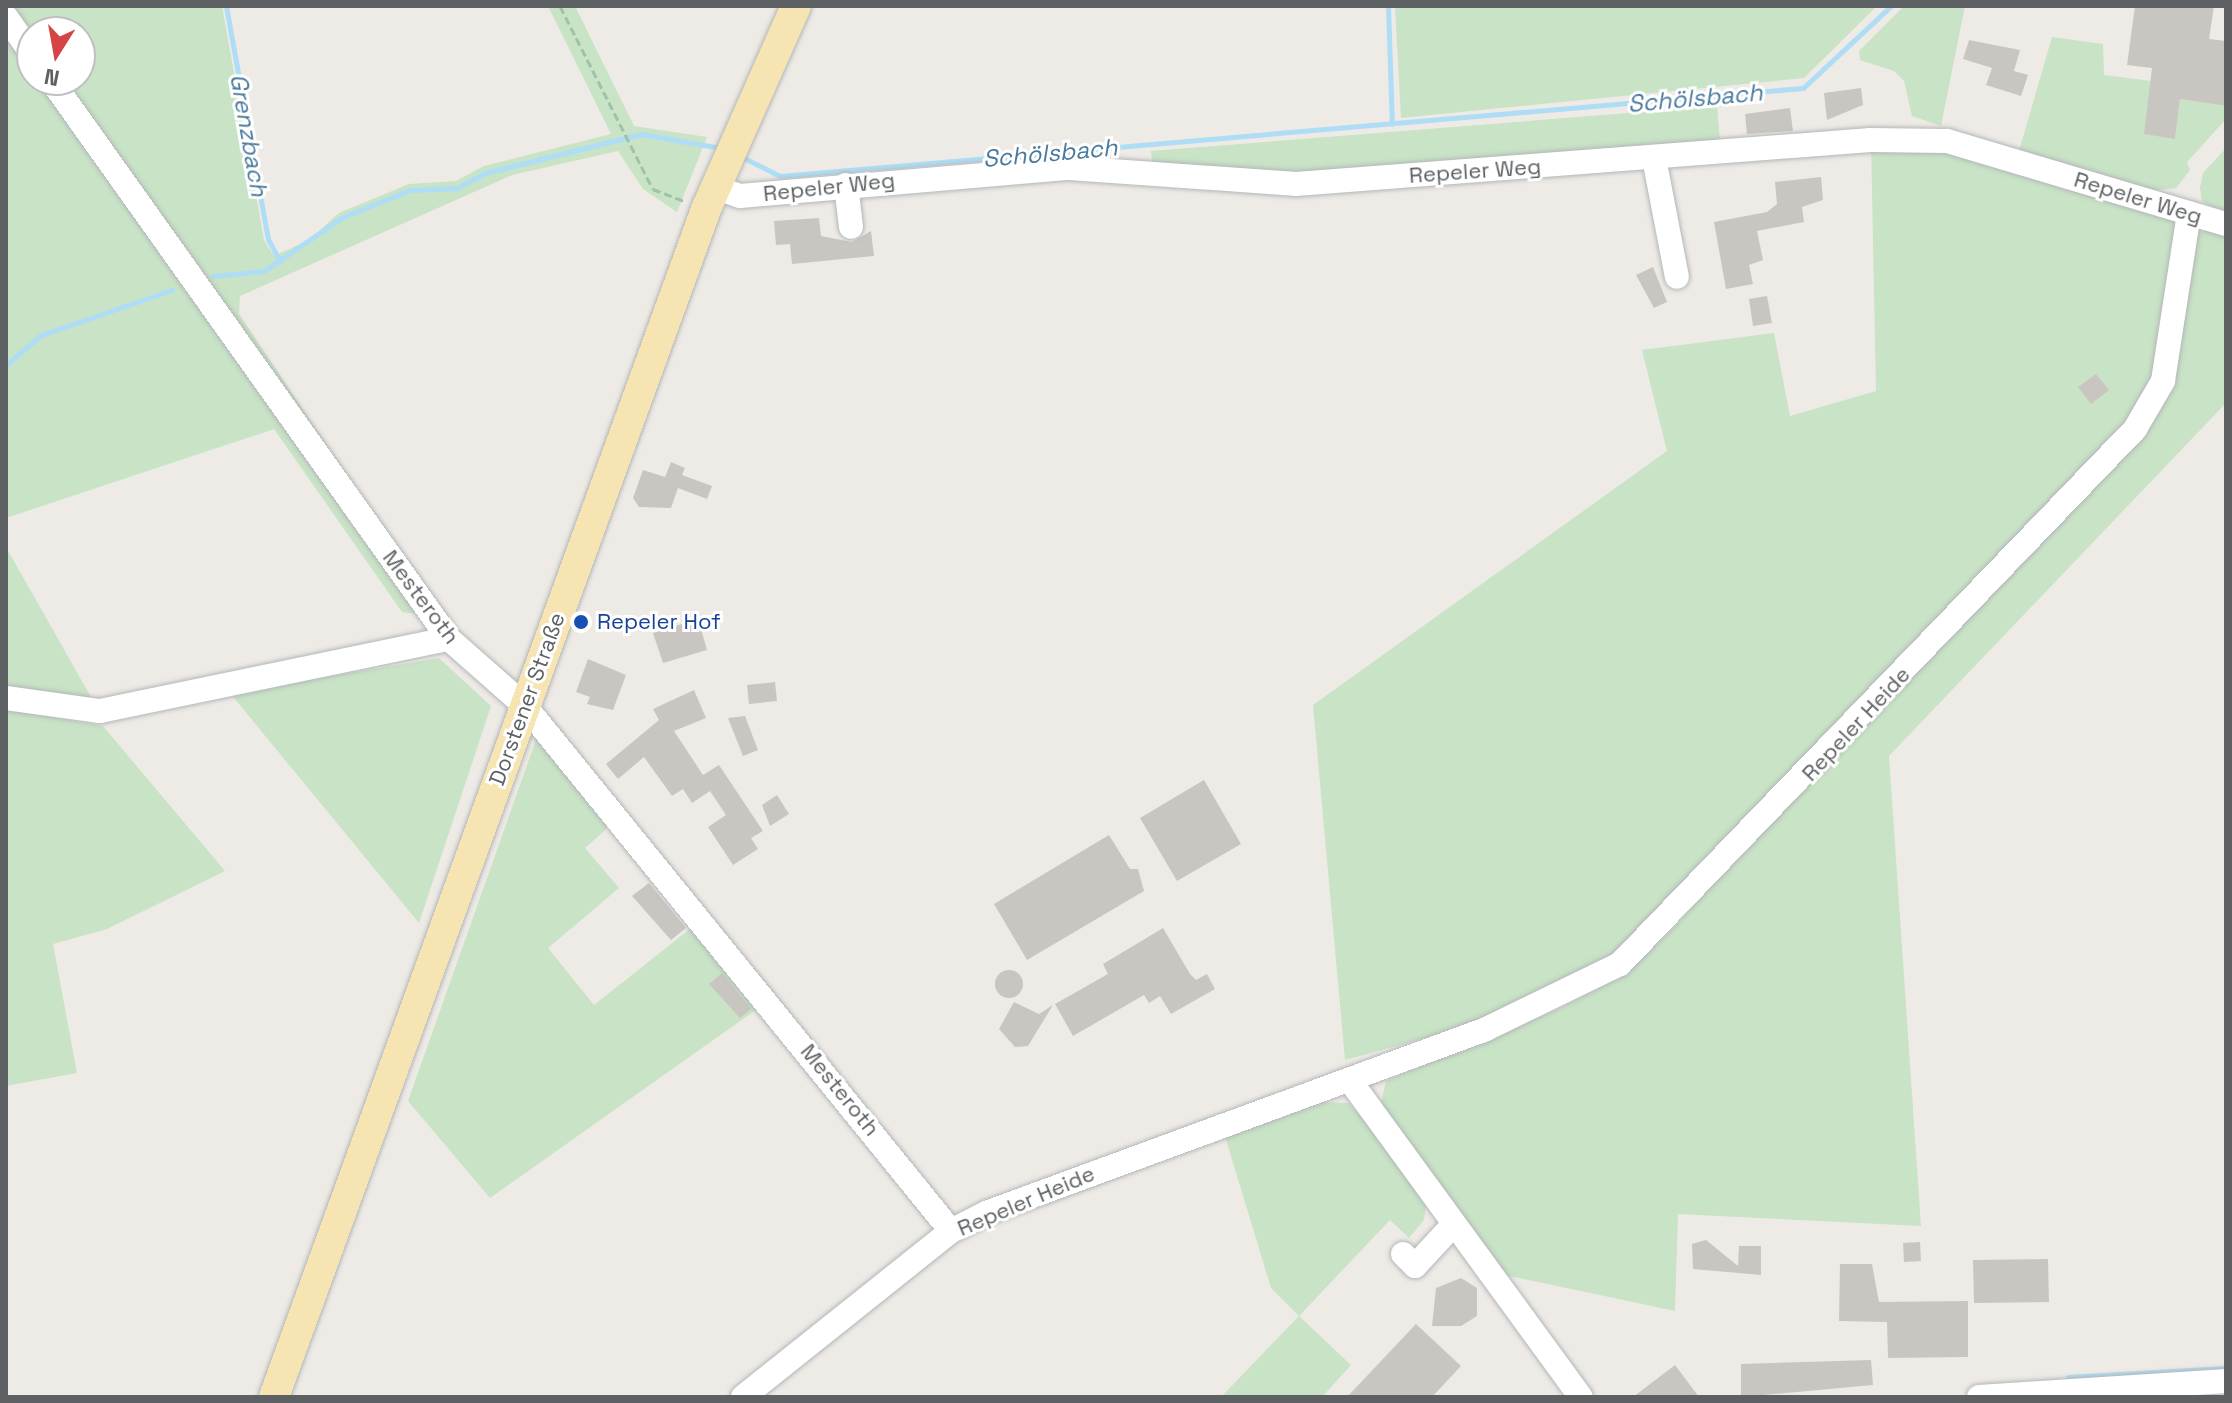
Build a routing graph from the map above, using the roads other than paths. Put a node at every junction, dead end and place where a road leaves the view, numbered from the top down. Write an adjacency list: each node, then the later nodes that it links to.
1 (796, 6): 4 (main road, Dorstener Straße)
2 (62, 96): 10 (street, Mesteroth)
3 (1654, 158): 5 (street, Repeler Weg); 6 (street, Repeler Weg); 9 (street)
4 (721, 175): 5 (street, Repeler Weg); 12 (main road, Dorstener Straße)
5 (846, 185): 8 (street)
6 (2189, 213): 7 (street, Repeler Weg); 13 (street, Repeler Heide)
7 (2226, 224)
8 (851, 227)
9 (1677, 277)
10 (449, 639): 11 (street); 12 (street, Mesteroth)
11 (6, 698)
12 (525, 706): 15 (street, Mesteroth); 18 (main road, Dorstener Straße)
13 (1351, 1082): 14 (street); 15 (street, Repeler Heide)
14 (1454, 1224): 16 (street); 20 (street)
15 (951, 1231): 19 (street, Repeler Heide)
16 (1403, 1254)
17 (2226, 1381): 21 (street)
18 (274, 1397)
19 (743, 1397)
20 (1581, 1397)
21 (1979, 1397)

